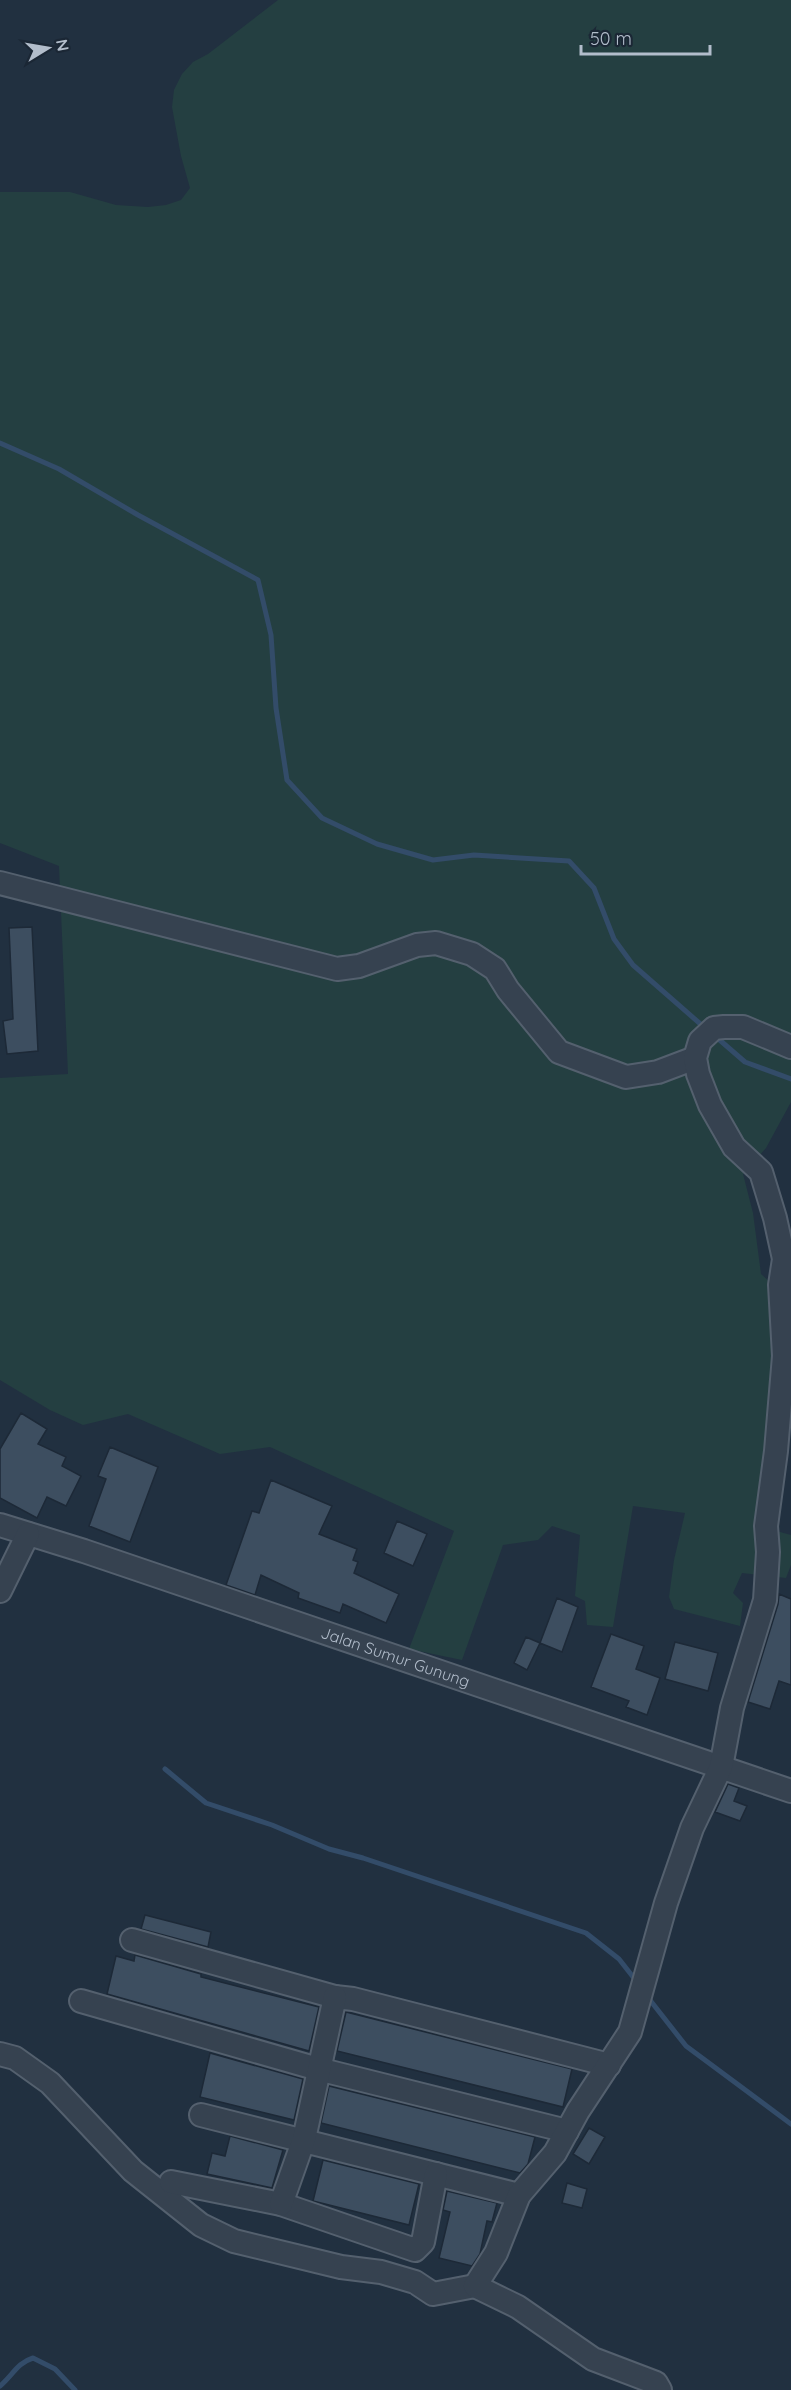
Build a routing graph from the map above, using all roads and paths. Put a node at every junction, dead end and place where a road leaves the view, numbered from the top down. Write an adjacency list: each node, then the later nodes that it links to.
1 (0, 883): 2 (street)
2 (703, 1043): 3 (street); 7 (street)
3 (791, 1047)
4 (0, 1525): 5 (street, Jalan Sumur Gunung)
5 (28, 1534): 6 (street); 7 (street, Jalan Sumur Gunung)
6 (0, 1591)
7 (721, 1767): 8 (street, Jalan Sumur Gunung); 13 (street)
8 (791, 1791)
9 (132, 1940): 10 (street)
10 (335, 1997): 13 (street); 14 (street)
11 (81, 2001): 14 (street)
12 (0, 2054): 22 (street)
13 (609, 2065): 16 (street)
14 (318, 2069): 16 (street); 17 (street)
15 (201, 2115): 17 (street)
16 (567, 2131): 20 (street)
17 (304, 2139): 18 (street); 21 (street)
18 (436, 2174): 20 (street); 21 (street)
19 (171, 2182): 21 (street)
20 (519, 2195): 22 (street)
21 (281, 2204)
22 (474, 2286): 23 (street)
23 (660, 2390)

